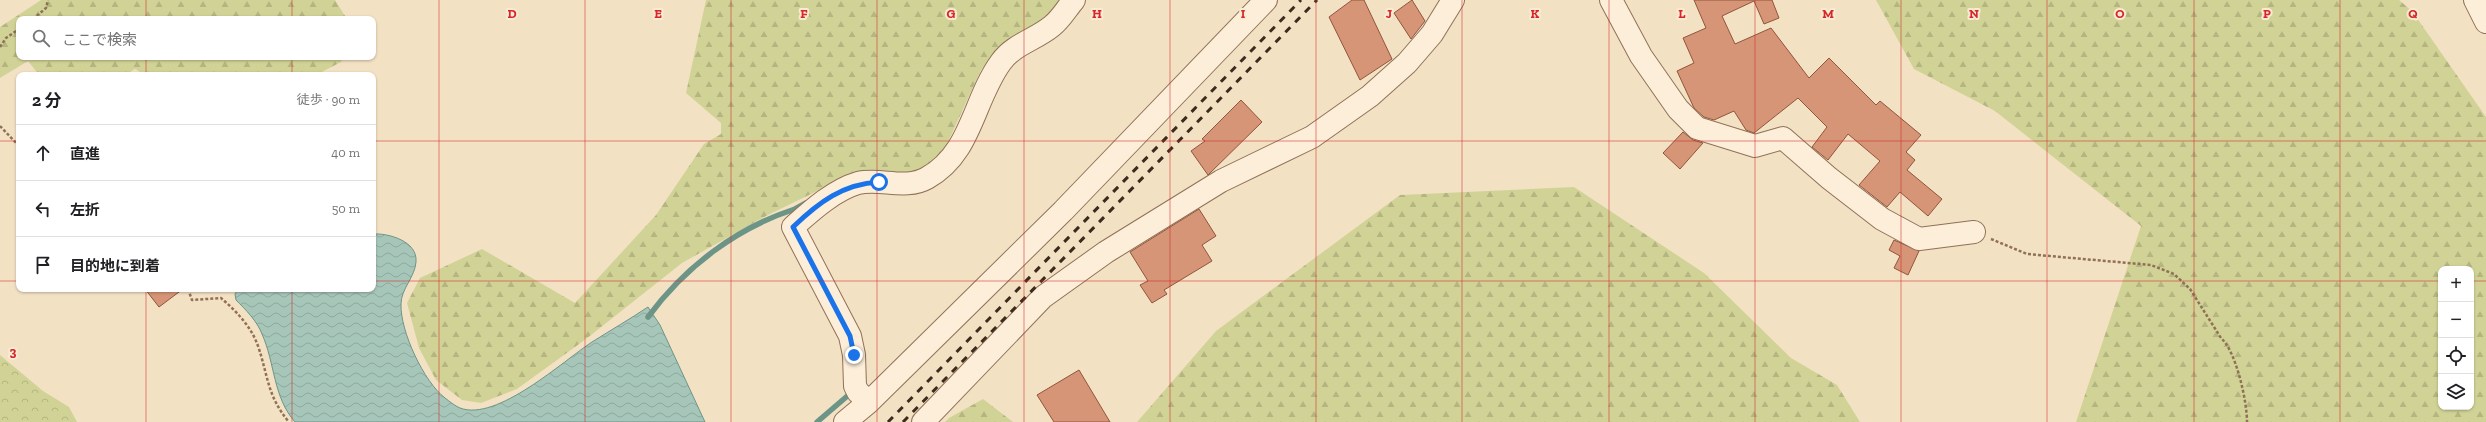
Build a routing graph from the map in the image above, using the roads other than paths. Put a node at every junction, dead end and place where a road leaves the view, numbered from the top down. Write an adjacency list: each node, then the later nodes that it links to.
1 (1074, 0): 8 (street)
2 (1266, 0): 8 (street)
3 (1453, 0): 10 (street)
4 (1611, 0): 7 (street)
5 (2475, 0): 6 (street)
6 (2486, 22)
7 (1974, 232)
8 (860, 394): 9 (street)
9 (846, 422)
10 (923, 422)

